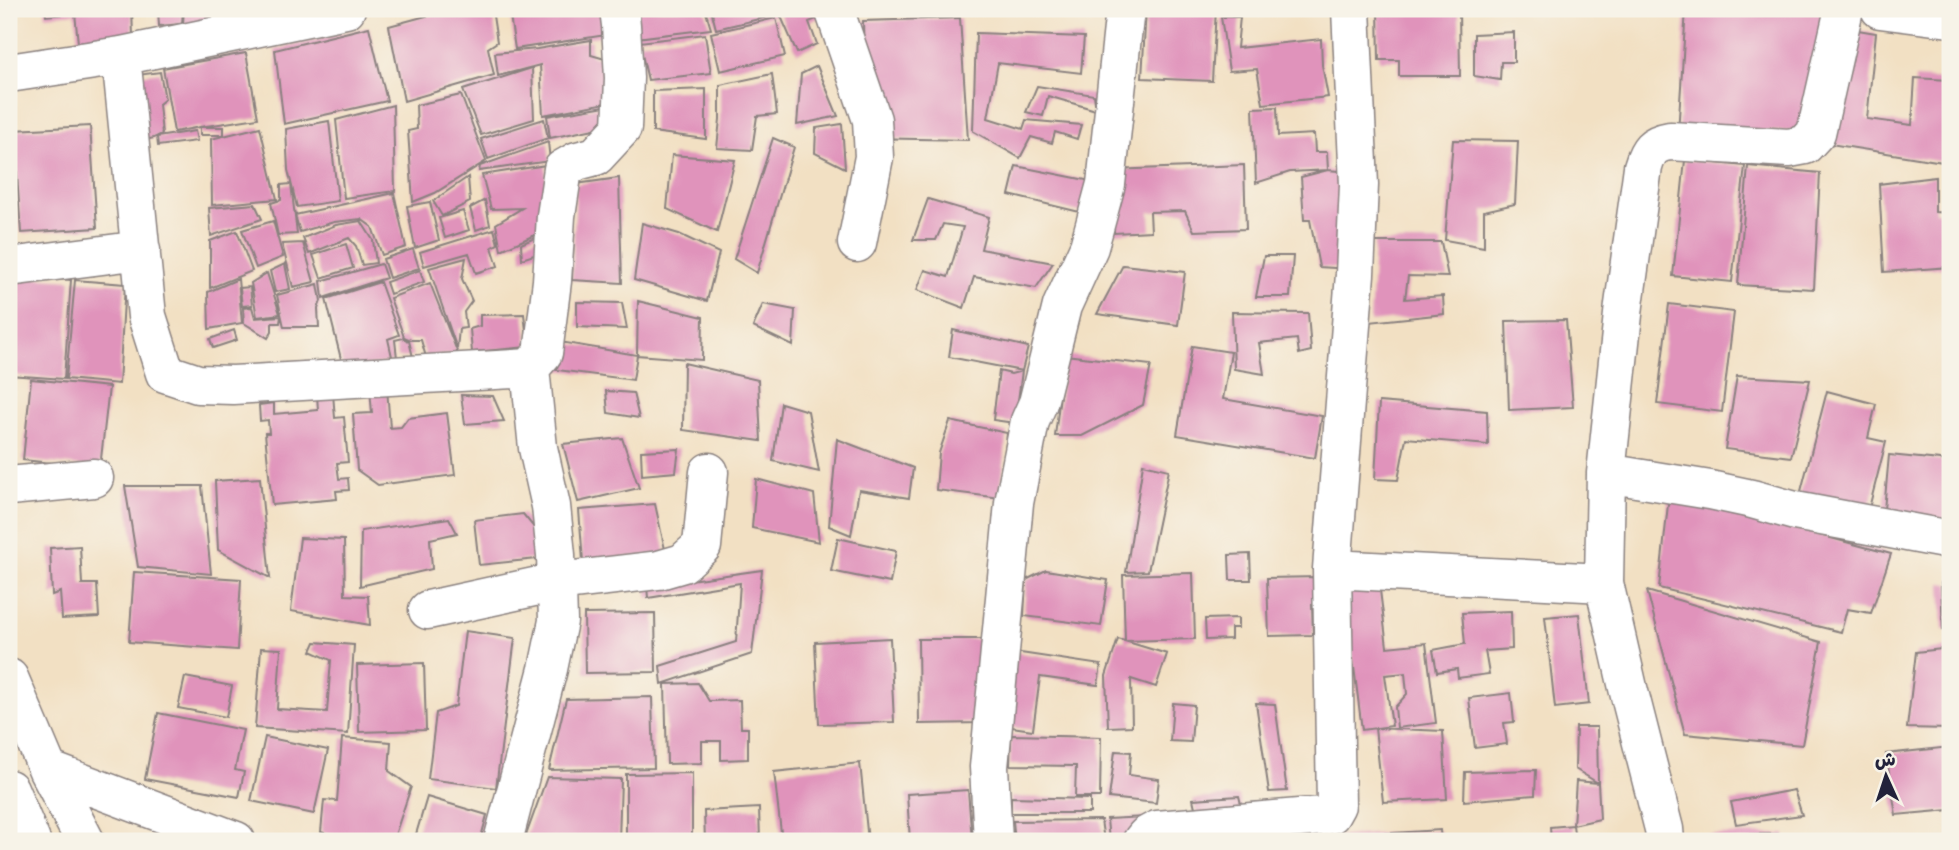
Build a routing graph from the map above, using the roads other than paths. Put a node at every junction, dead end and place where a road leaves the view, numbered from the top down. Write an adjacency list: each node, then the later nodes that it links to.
1 (346, 9): 9 (street)
2 (618, 9): 14 (street)
3 (834, 9): 11 (street)
4 (1125, 9): 31 (street)
5 (1351, 9): 20 (street)
6 (1844, 9): 16 (street)
7 (1887, 9): 8 (street)
8 (1950, 18)
9 (121, 55): 10 (street); 12 (street)
10 (9, 73)
11 (857, 243)
12 (141, 250): 13 (street); 14 (street)
13 (9, 267)
14 (530, 368): 21 (street)
15 (709, 472): 21 (street)
16 (1606, 473): 19 (street); 22 (street)
17 (94, 478): 18 (street)
18 (9, 486)
19 (1950, 540)
20 (1332, 569): 22 (street); 32 (street)
21 (557, 582): 23 (street); 30 (street)
22 (1604, 583): 33 (street)
23 (428, 610)
24 (9, 678): 25 (street)
25 (48, 770): 28 (street); 29 (street)
26 (9, 789): 27 (street)
27 (32, 841)
28 (85, 841)
29 (236, 841)
30 (503, 841)
31 (993, 841)
32 (1142, 841)
33 (1665, 841)

